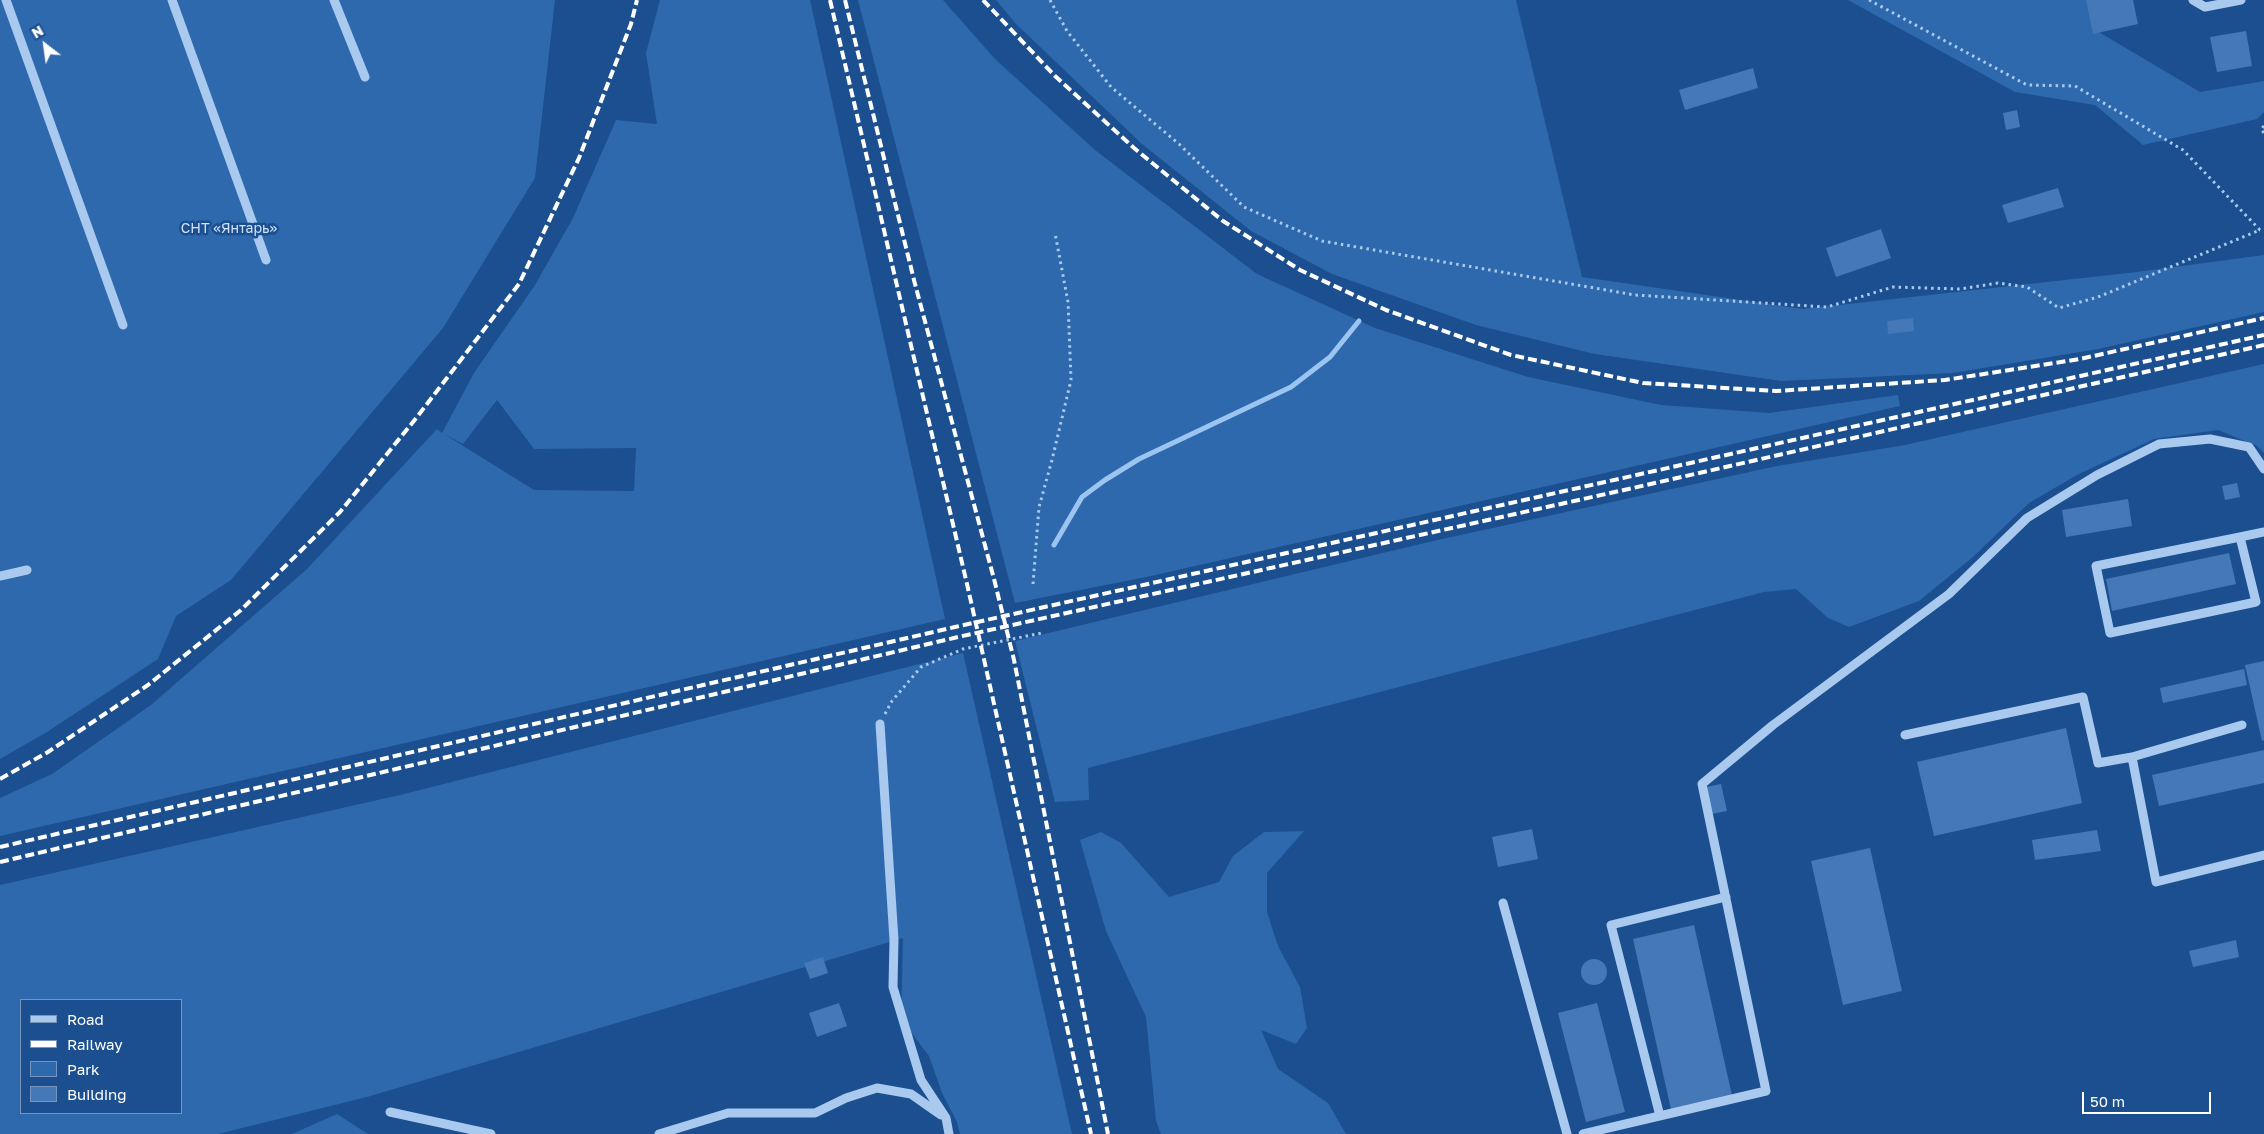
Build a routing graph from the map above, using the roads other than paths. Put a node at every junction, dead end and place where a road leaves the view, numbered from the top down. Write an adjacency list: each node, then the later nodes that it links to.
1 (6, 0): 8 (street)
2 (172, 0): 7 (street)
3 (334, 0): 6 (street)
4 (2193, 0): 5 (street)
5 (2241, 0)
6 (365, 77)
7 (266, 260)
8 (123, 326)
9 (2264, 469): 19 (street)
10 (2264, 532): 11 (street)
11 (2240, 537): 11 (street)
12 (27, 570): 13 (street)
13 (0, 576)
14 (880, 724): 23 (street)
15 (2242, 725): 17 (street)
16 (1905, 735): 17 (street)
17 (2132, 756): 18 (street)
18 (2264, 855)
19 (1726, 897): 22 (street); 22 (street)
20 (1503, 903): 27 (street)
21 (390, 1112): 24 (street)
22 (1660, 1116): 28 (street)
23 (946, 1118): 25 (street); 26 (street)
24 (491, 1134)
25 (659, 1134)
26 (949, 1134)
27 (1567, 1134)
28 (1583, 1134)

